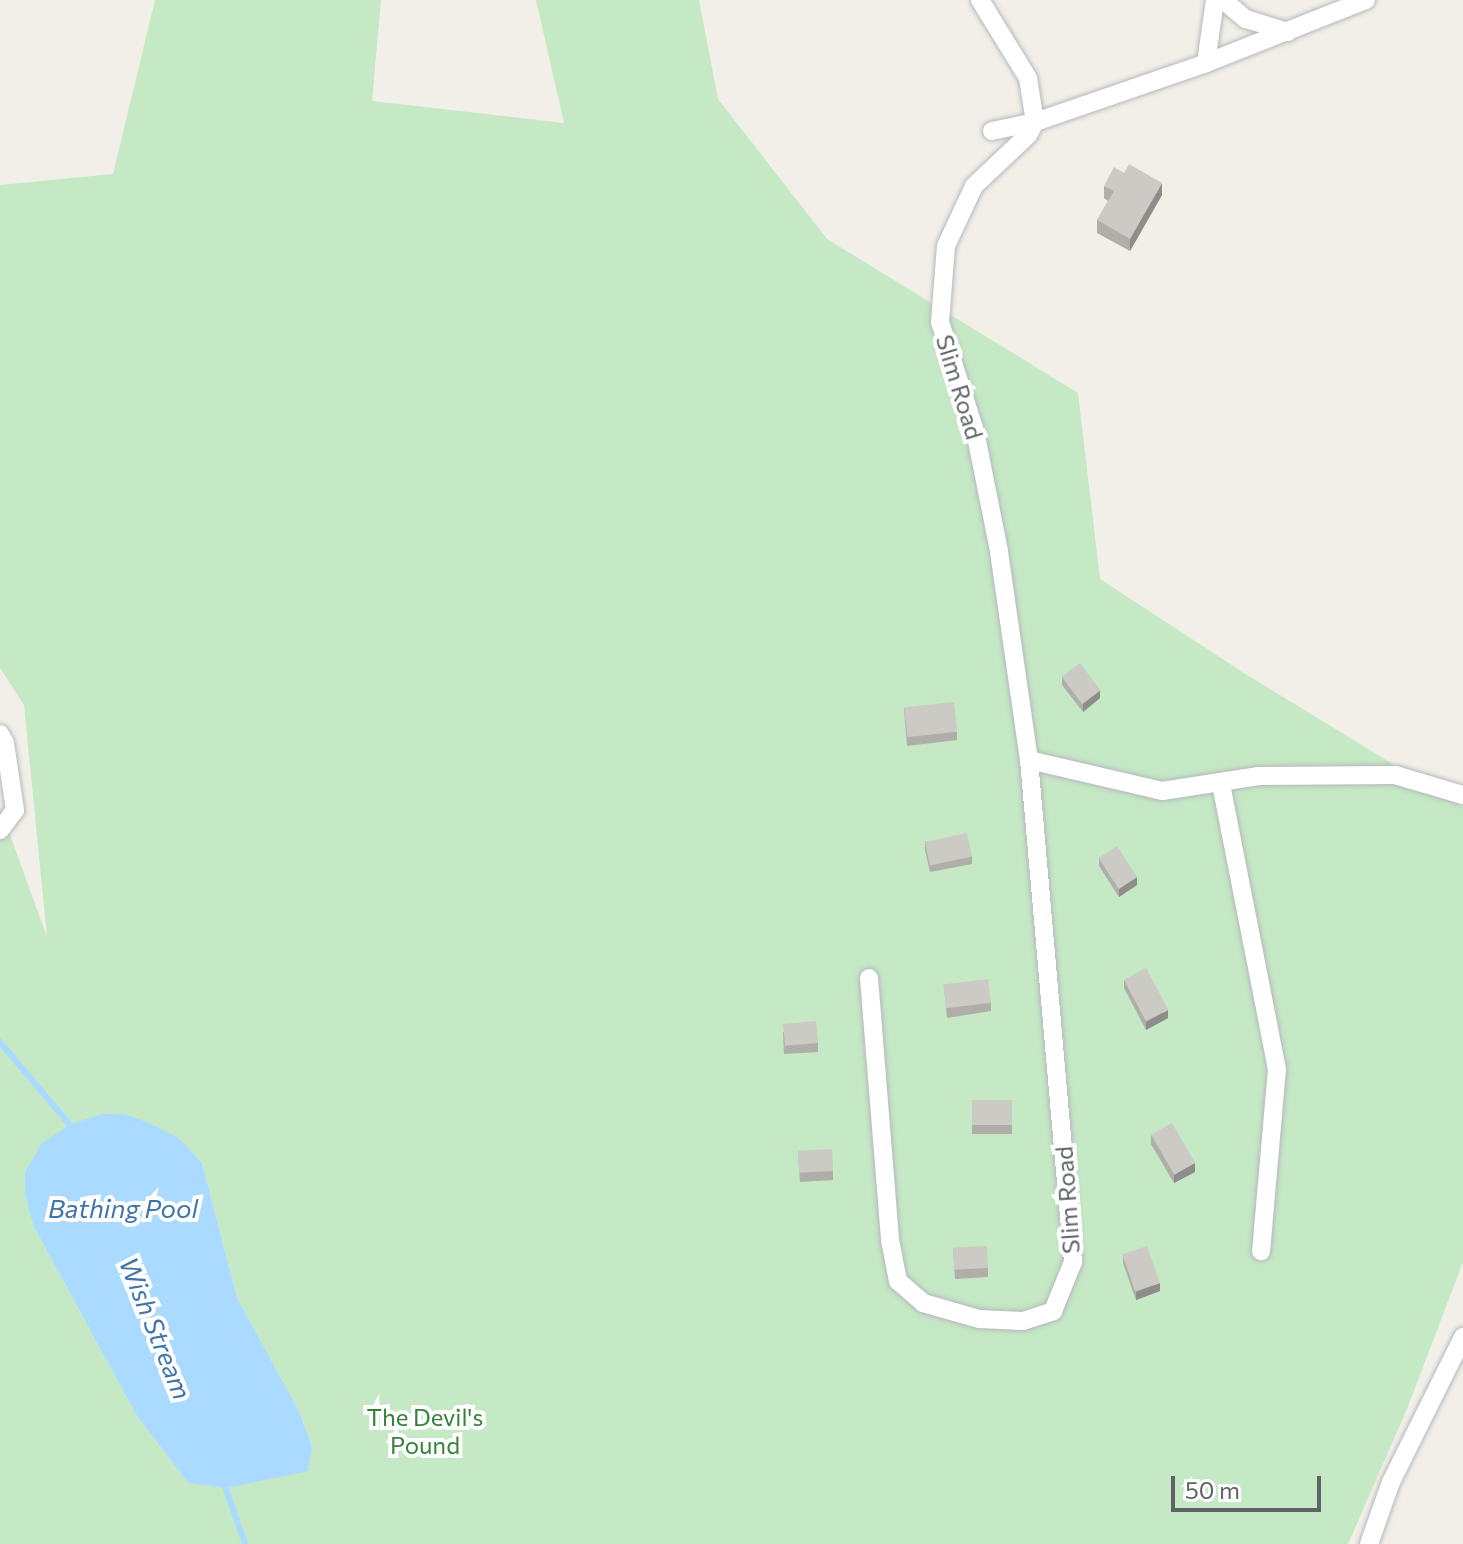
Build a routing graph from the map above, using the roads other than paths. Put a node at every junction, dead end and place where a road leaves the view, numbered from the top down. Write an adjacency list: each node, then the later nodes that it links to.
1 (980, 0): 7 (street)
2 (1215, 0): 6 (street)
3 (1223, 0): 5 (street)
4 (1366, 0): 5 (street)
5 (1291, 32): 6 (street)
6 (1206, 63): 7 (street)
7 (1035, 122): 8 (street); 10 (street, Slim Road)
8 (992, 131)
9 (0, 734): 13 (street)
10 (1029, 760): 11 (street); 14 (street, Slim Road)
11 (1221, 784): 12 (street); 15 (street)
12 (1463, 795)
13 (0, 830)
14 (869, 978)
15 (1261, 1251)
16 (1463, 1337): 17 (street)
17 (1369, 1544)

